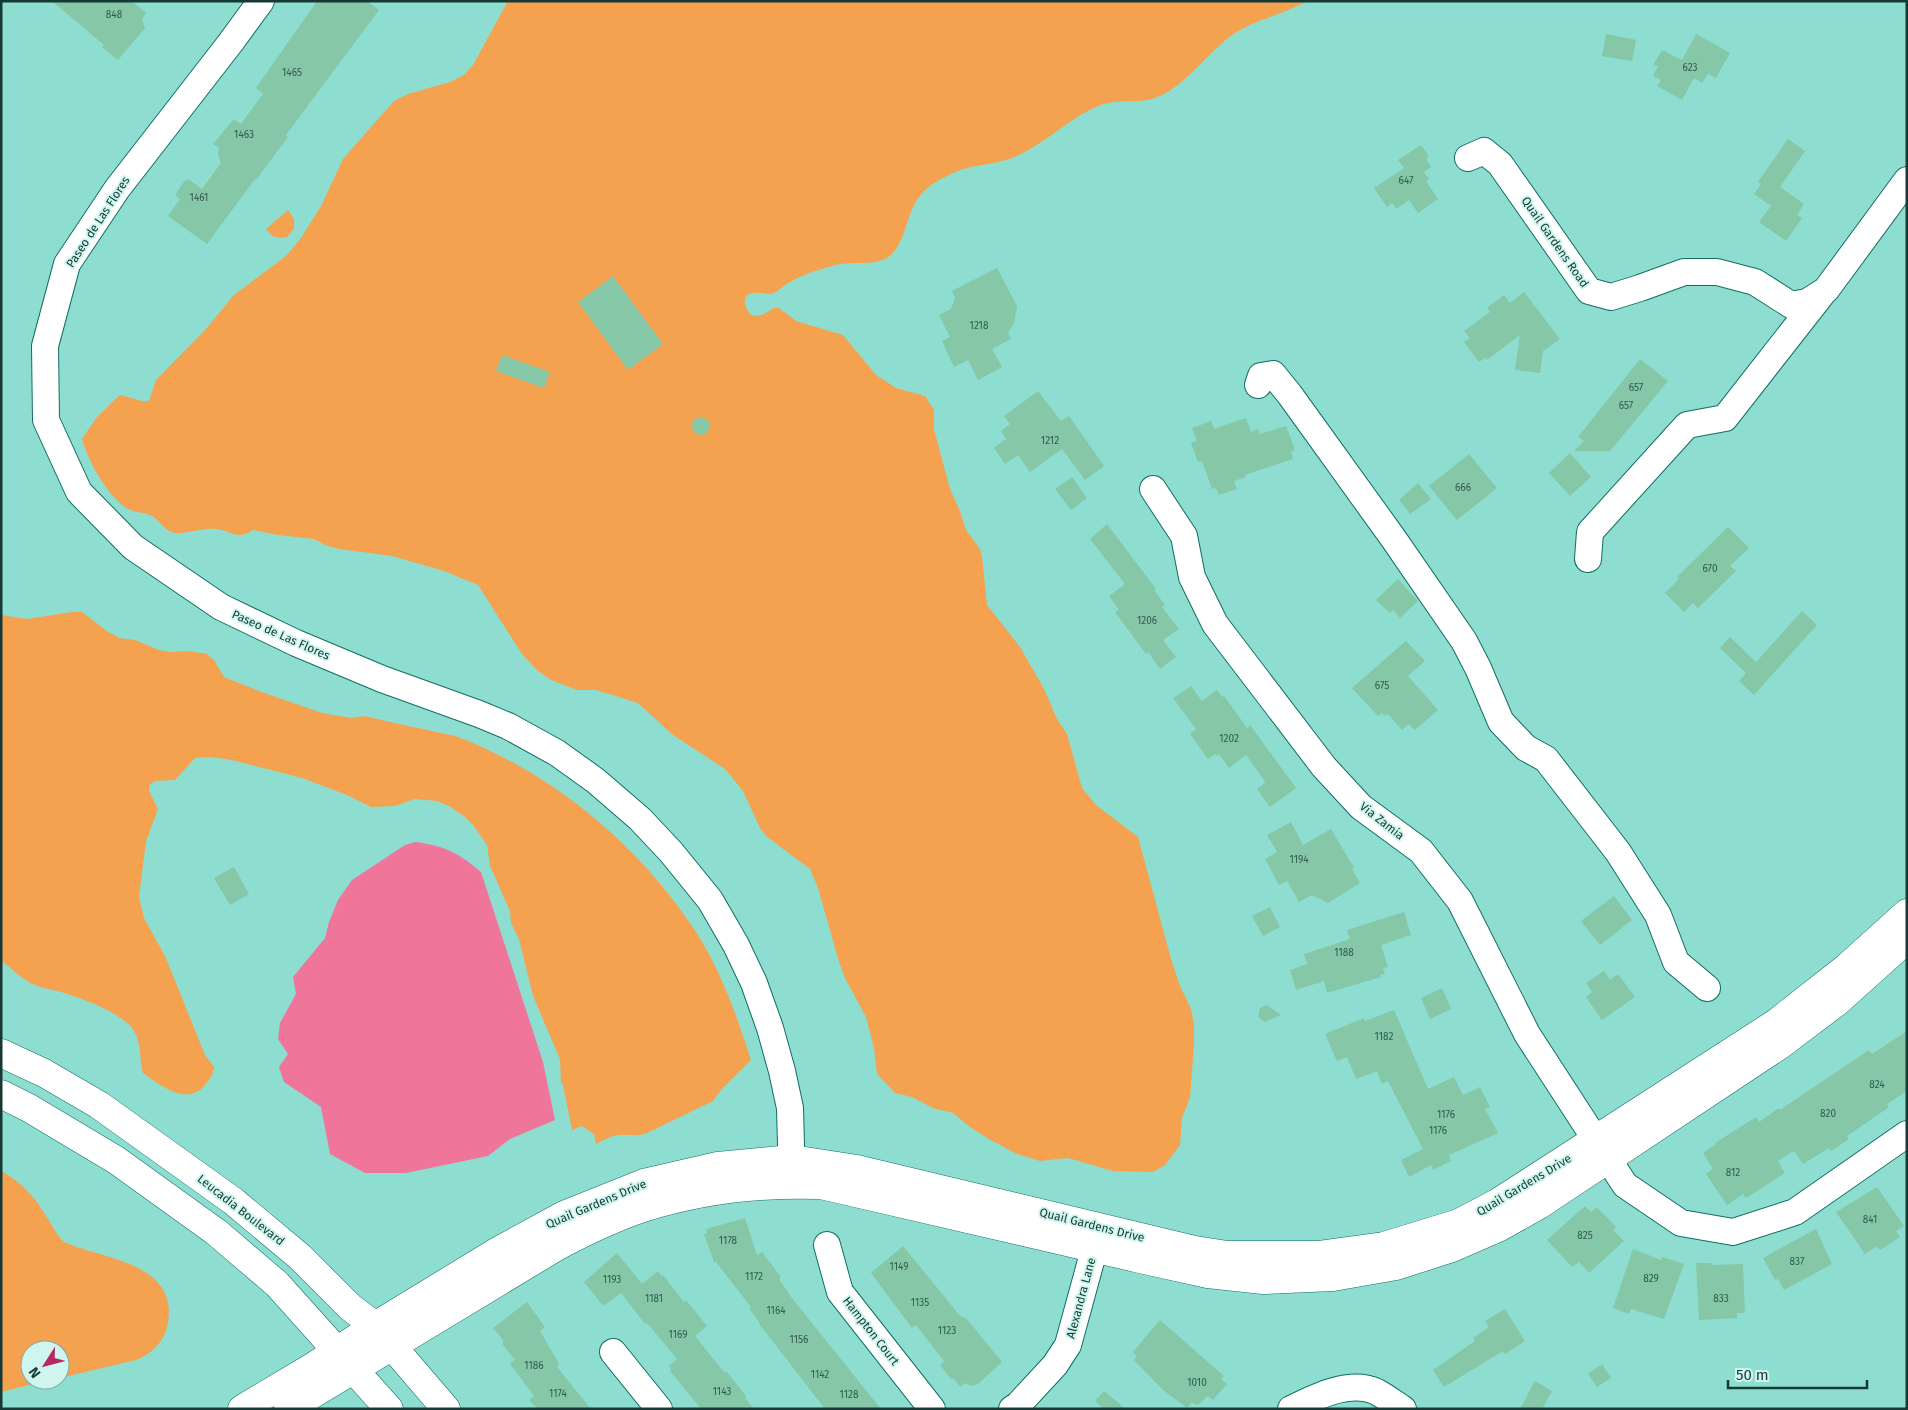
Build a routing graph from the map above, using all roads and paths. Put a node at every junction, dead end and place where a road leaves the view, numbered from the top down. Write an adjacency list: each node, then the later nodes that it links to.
1 (261, 1): 15 (street, Paseo de Las Flores)
2 (1468, 158): 4 (street, Quail Gardens Road)
3 (1907, 180): 4 (street, Quail Gardens Road)
4 (1826, 290): 7 (street, Quail Gardens Road)
5 (1258, 385): 10 (street)
6 (1153, 490): 14 (street, Via Zamia)
7 (1588, 559)
8 (1907, 913): 14 (main road, Quail Gardens Drive)
9 (1907, 939): 14 (main road, Quail Gardens Drive)
10 (1706, 988)
11 (1, 1053): 18 (main road, Leucadia Boulevard)
12 (1, 1094): 20 (main road)
13 (1907, 1134): 14 (street, Via Zamia)
14 (1602, 1149): 16 (main road, Quail Gardens Drive)
15 (792, 1171): 16 (main road, Quail Gardens Drive); 18 (main road, Quail Gardens Drive)
16 (1098, 1238): 27 (street, Alexandra Lane)
17 (827, 1245): 26 (street, Hampton Court)
18 (383, 1336): 20 (main road, Quail Gardens Drive); 24 (main road, Leucadia Boulevard)
19 (613, 1352): 25 (street)
20 (345, 1360): 21 (main road, Quail Gardens Drive); 22 (main road, Quail Gardens Drive); 23 (main road)
21 (242, 1409)
22 (288, 1409)
23 (389, 1409)
24 (446, 1409)
25 (659, 1409)
26 (932, 1409)
27 (1012, 1409)
28 (1291, 1409): 29 (street)
29 (1403, 1409)

